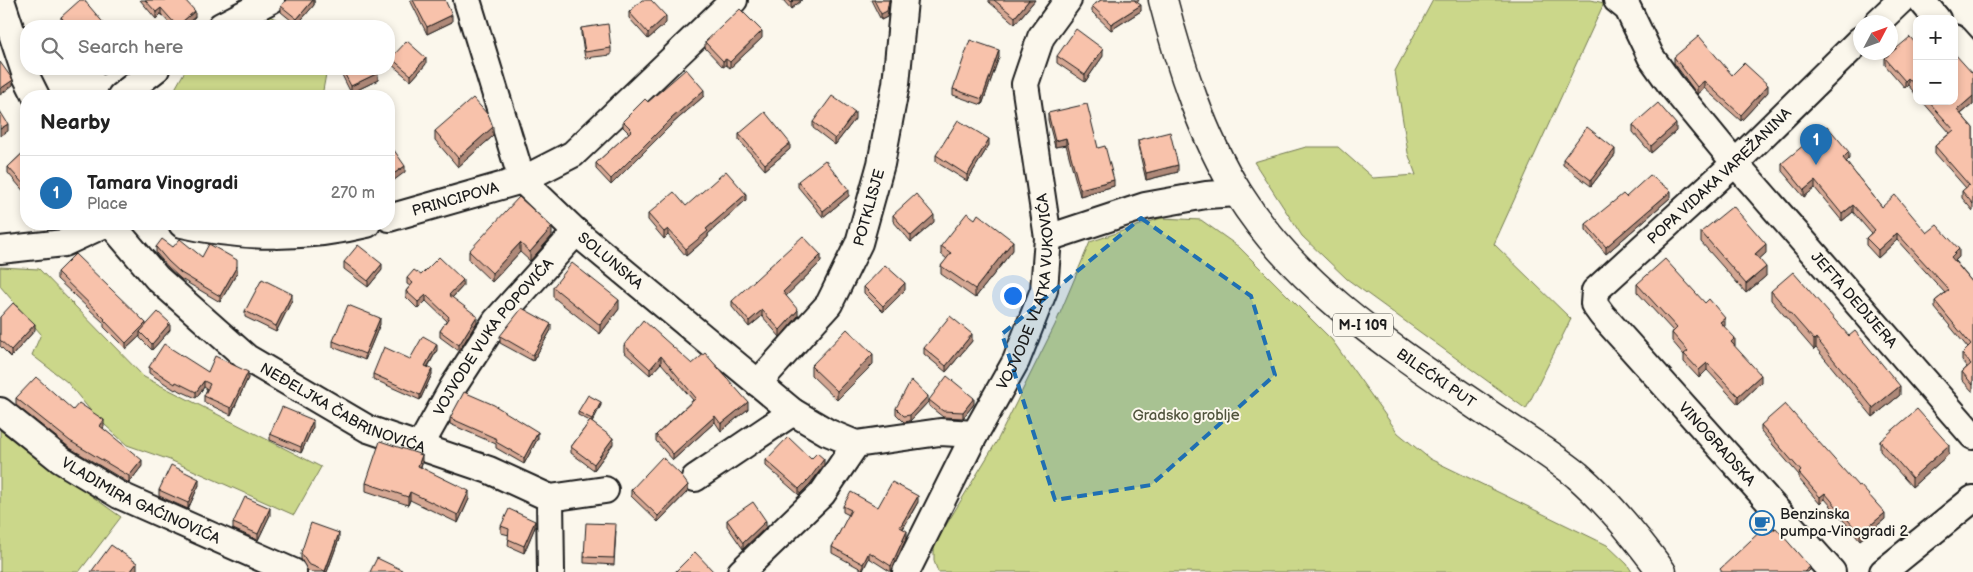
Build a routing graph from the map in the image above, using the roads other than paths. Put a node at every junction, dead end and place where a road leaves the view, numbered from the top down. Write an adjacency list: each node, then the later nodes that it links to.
1 (1, 0): 16 (street)
2 (271, 0): 13 (street)
3 (467, 0): 23 (street, SOLUNSKA)
4 (734, 0): 23 (street)
5 (904, 0): 34 (street, POTKLISJE)
6 (1068, 0): 31 (street, VOJVODE VLATKA VUKOVIĆA)
7 (1163, 0): 24 (main road, BILEĆKI PUT / M-I 109)
8 (1617, 0): 22 (street, JEFTA DEDIJERA)
9 (1901, 0): 11 (street)
10 (1921, 0): 12 (street)
11 (1885, 15)
12 (1934, 15)
13 (233, 20)
14 (1958, 42): 17 (street)
15 (1853, 47): 22 (street, POPA VIDAKA VAREŽANINA)
16 (20, 58)
17 (1973, 59)
18 (27, 75): 20 (street)
19 (148, 75): 21 (street)
20 (33, 90)
21 (129, 90)
22 (1735, 162): 33 (street, POPA VIDAKA VAREŽANINA); 38 (street, JEFTA DEDIJERA)
23 (522, 180): 25 (street, PRINCIPOVA); 30 (street, SOLUNSKA)
24 (1238, 193): 31 (street); 49 (main road, BILEĆKI PUT / M-I 109)
25 (395, 216)
26 (92, 230): 32 (street)
27 (116, 230): 40 (street, NEĐELJKA ČABRINOVIĆA)
28 (208, 230): 29 (street)
29 (332, 230)
30 (576, 232): 34 (street, SOLUNSKA); 40 (street, VOJVODE VUKA POPOVIĆA)
31 (1048, 238): 37 (street, VOJVODE VLATKA VUKOVIĆA)
32 (0, 250)
33 (1602, 315): 50 (street, VINOGRADSKA)
34 (758, 383): 36 (street, SOLUNSKA)
35 (0, 411): 45 (street, VLADIMIRA GAĆINOVIĆA)
36 (793, 412): 39 (street, SOLUNSKA); 41 (street)
37 (975, 434): 39 (street); 48 (street, VOJVODE VLATKA VUKOVIĆA)
38 (1973, 436)
39 (856, 444): 47 (street)
40 (420, 446): 43 (street, NEĐELJKA ČABRINOVIĆA)
41 (694, 478)
42 (605, 490): 43 (street)
43 (550, 498): 46 (street)
44 (1973, 499): 51 (street)
45 (293, 572)
46 (551, 572)
47 (741, 572)
48 (906, 572)
49 (1662, 572)
50 (1832, 572)
51 (1883, 572)

